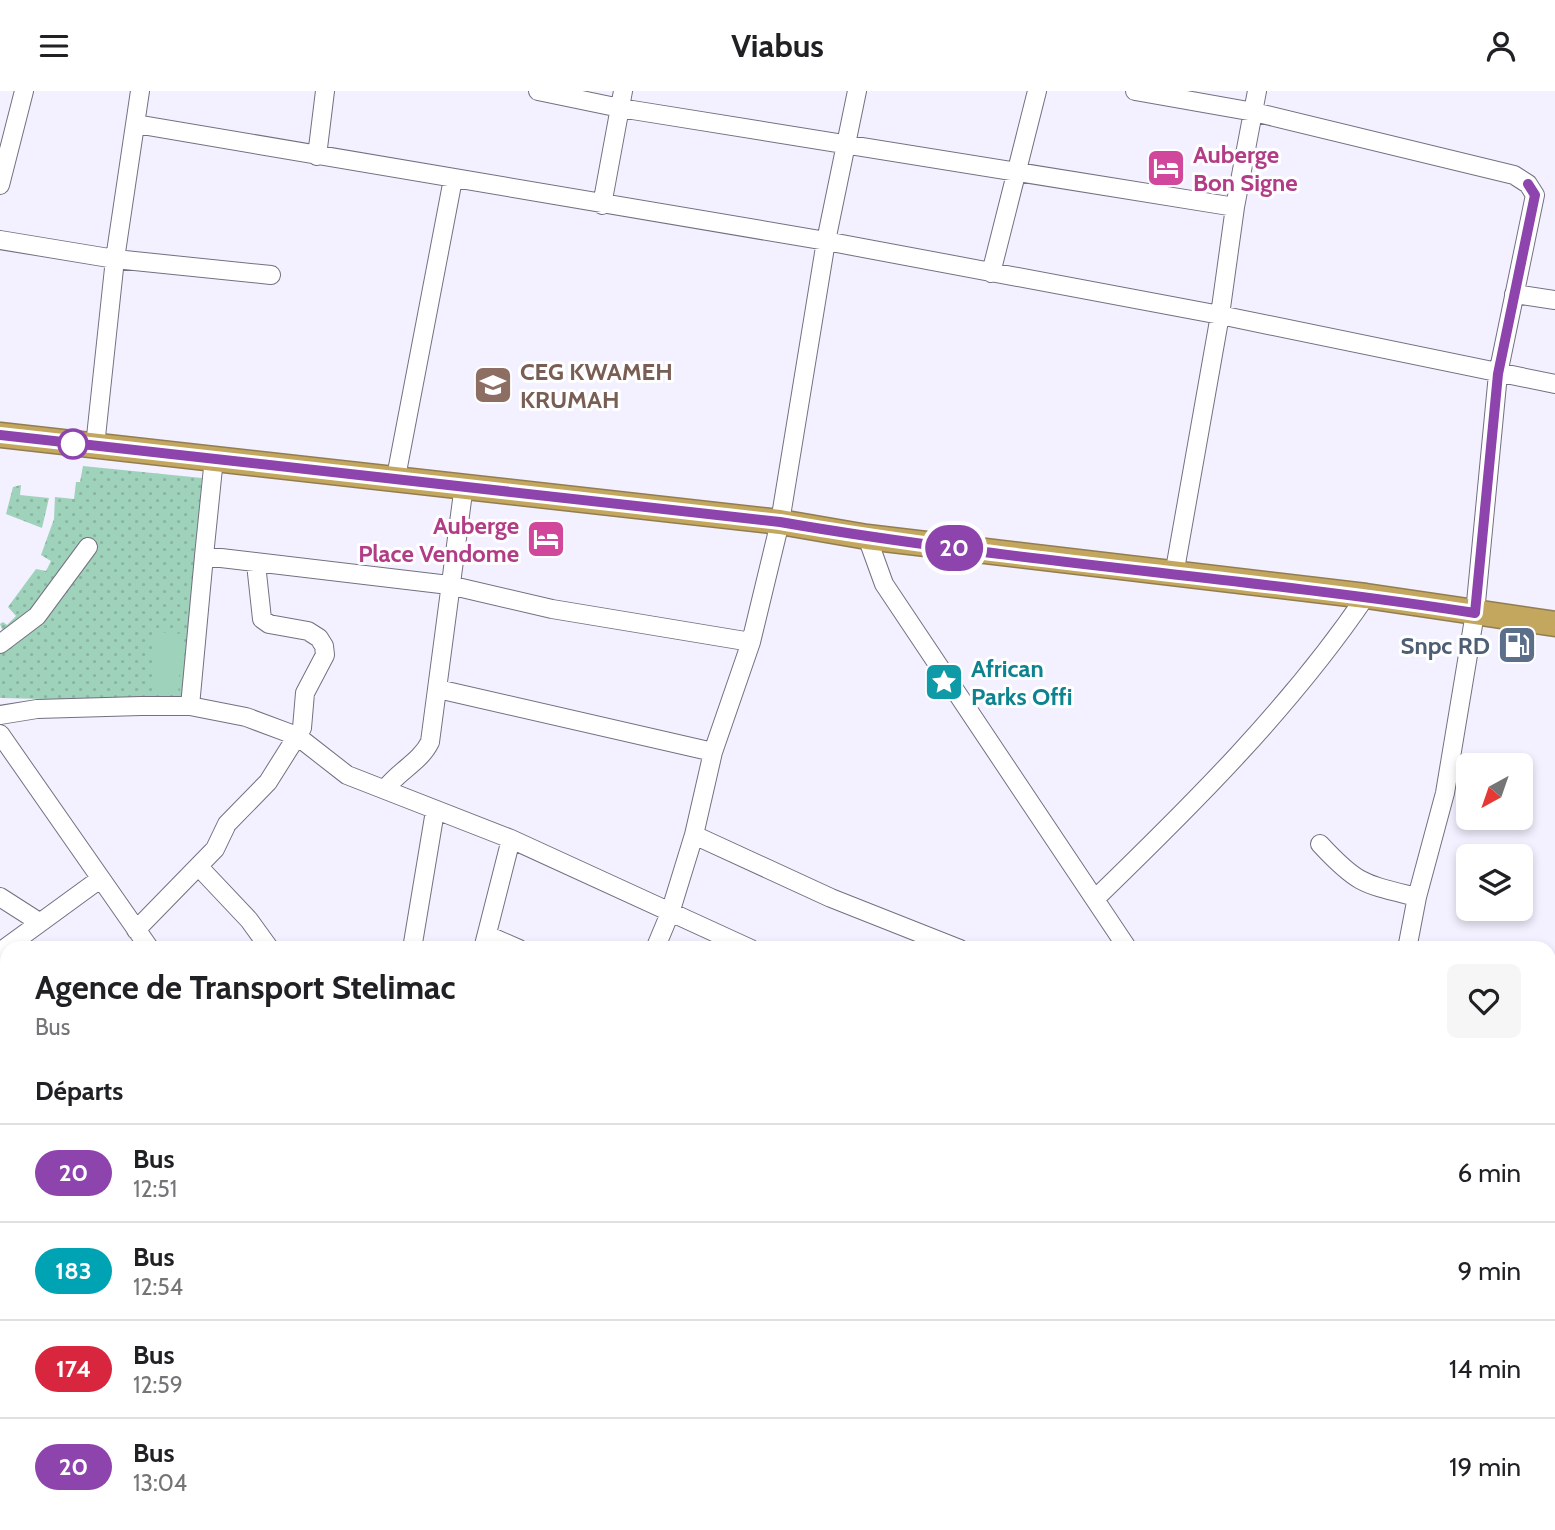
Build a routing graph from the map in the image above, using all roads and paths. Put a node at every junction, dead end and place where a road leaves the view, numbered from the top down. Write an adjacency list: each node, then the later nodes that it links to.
1 (24, 91): 16 (street)
2 (140, 91): 11 (street)
3 (325, 91): 13 (street)
4 (538, 91): 9 (street)
5 (857, 91): 12 (street)
6 (1037, 91): 14 (street)
7 (1135, 91): 10 (street)
8 (1257, 91): 10 (street)
9 (622, 100): 12 (street); 17 (street)
10 (1254, 112): 18 (street); 24 (street)
11 (136, 124): 13 (street); 21 (street)
12 (846, 142): 14 (street); 20 (street)
13 (317, 156): 15 (street)
14 (1016, 172): 18 (street); 22 (street)
15 (453, 179): 17 (street); 32 (street)
16 (0, 185)
17 (602, 205): 20 (street)
18 (1235, 207): 26 (street)
19 (0, 240): 21 (street)
20 (826, 241): 22 (street); 34 (street)
21 (115, 259): 23 (street); 30 (street)
22 (992, 273): 26 (street)
23 (271, 275)
24 (1514, 294): 25 (street); 27 (street)
25 (1555, 300)
26 (1220, 315): 27 (street); 39 (street)
27 (1498, 374): 28 (street); 42 (street)
28 (1555, 384)
29 (0, 435): 30 (highway)
30 (95, 446): 31 (highway)
31 (214, 458): 32 (highway); 37 (street)
32 (396, 477): 33 (highway)
33 (464, 485): 34 (highway); 40 (street)
34 (780, 522): 35 (highway); 44 (street)
35 (867, 537): 39 (highway); 61 (street)
36 (88, 547): 45 (street)
37 (204, 556): 38 (street); 47 (street)
38 (256, 564): 40 (street); 50 (street)
39 (1174, 575): 41 (highway)
40 (449, 585): 44 (street); 46 (street)
41 (1366, 596): 42 (highway); 61 (street)
42 (1475, 613): 43 (highway); 60 (street)
43 (1555, 624)
44 (751, 642): 51 (street)
45 (0, 644)
46 (438, 689): 51 (street); 52 (street)
47 (190, 706): 48 (street); 50 (street)
48 (0, 715)
49 (0, 734): 58 (street)
50 (297, 736): 52 (street); 57 (street)
51 (713, 752): 54 (street)
52 (386, 788): 53 (street)
53 (435, 811): 55 (street); 68 (street)
54 (694, 835): 62 (street); 72 (street)
55 (511, 839): 62 (street); 69 (street)
56 (1321, 844): 60 (street)
57 (199, 867): 64 (street); 67 (street)
58 (100, 879): 63 (street); 64 (street)
59 (0, 897): 63 (street)
60 (1417, 897): 74 (street)
61 (1095, 899): 73 (street)
62 (670, 913): 70 (street); 71 (street)
63 (39, 922): 65 (street)
64 (136, 930): 66 (street)
65 (14, 941)
66 (144, 941)
67 (264, 941)
68 (413, 941)
69 (485, 941)
70 (658, 941)
71 (733, 941)
72 (940, 941)
73 (1123, 941)
74 (1409, 941)

